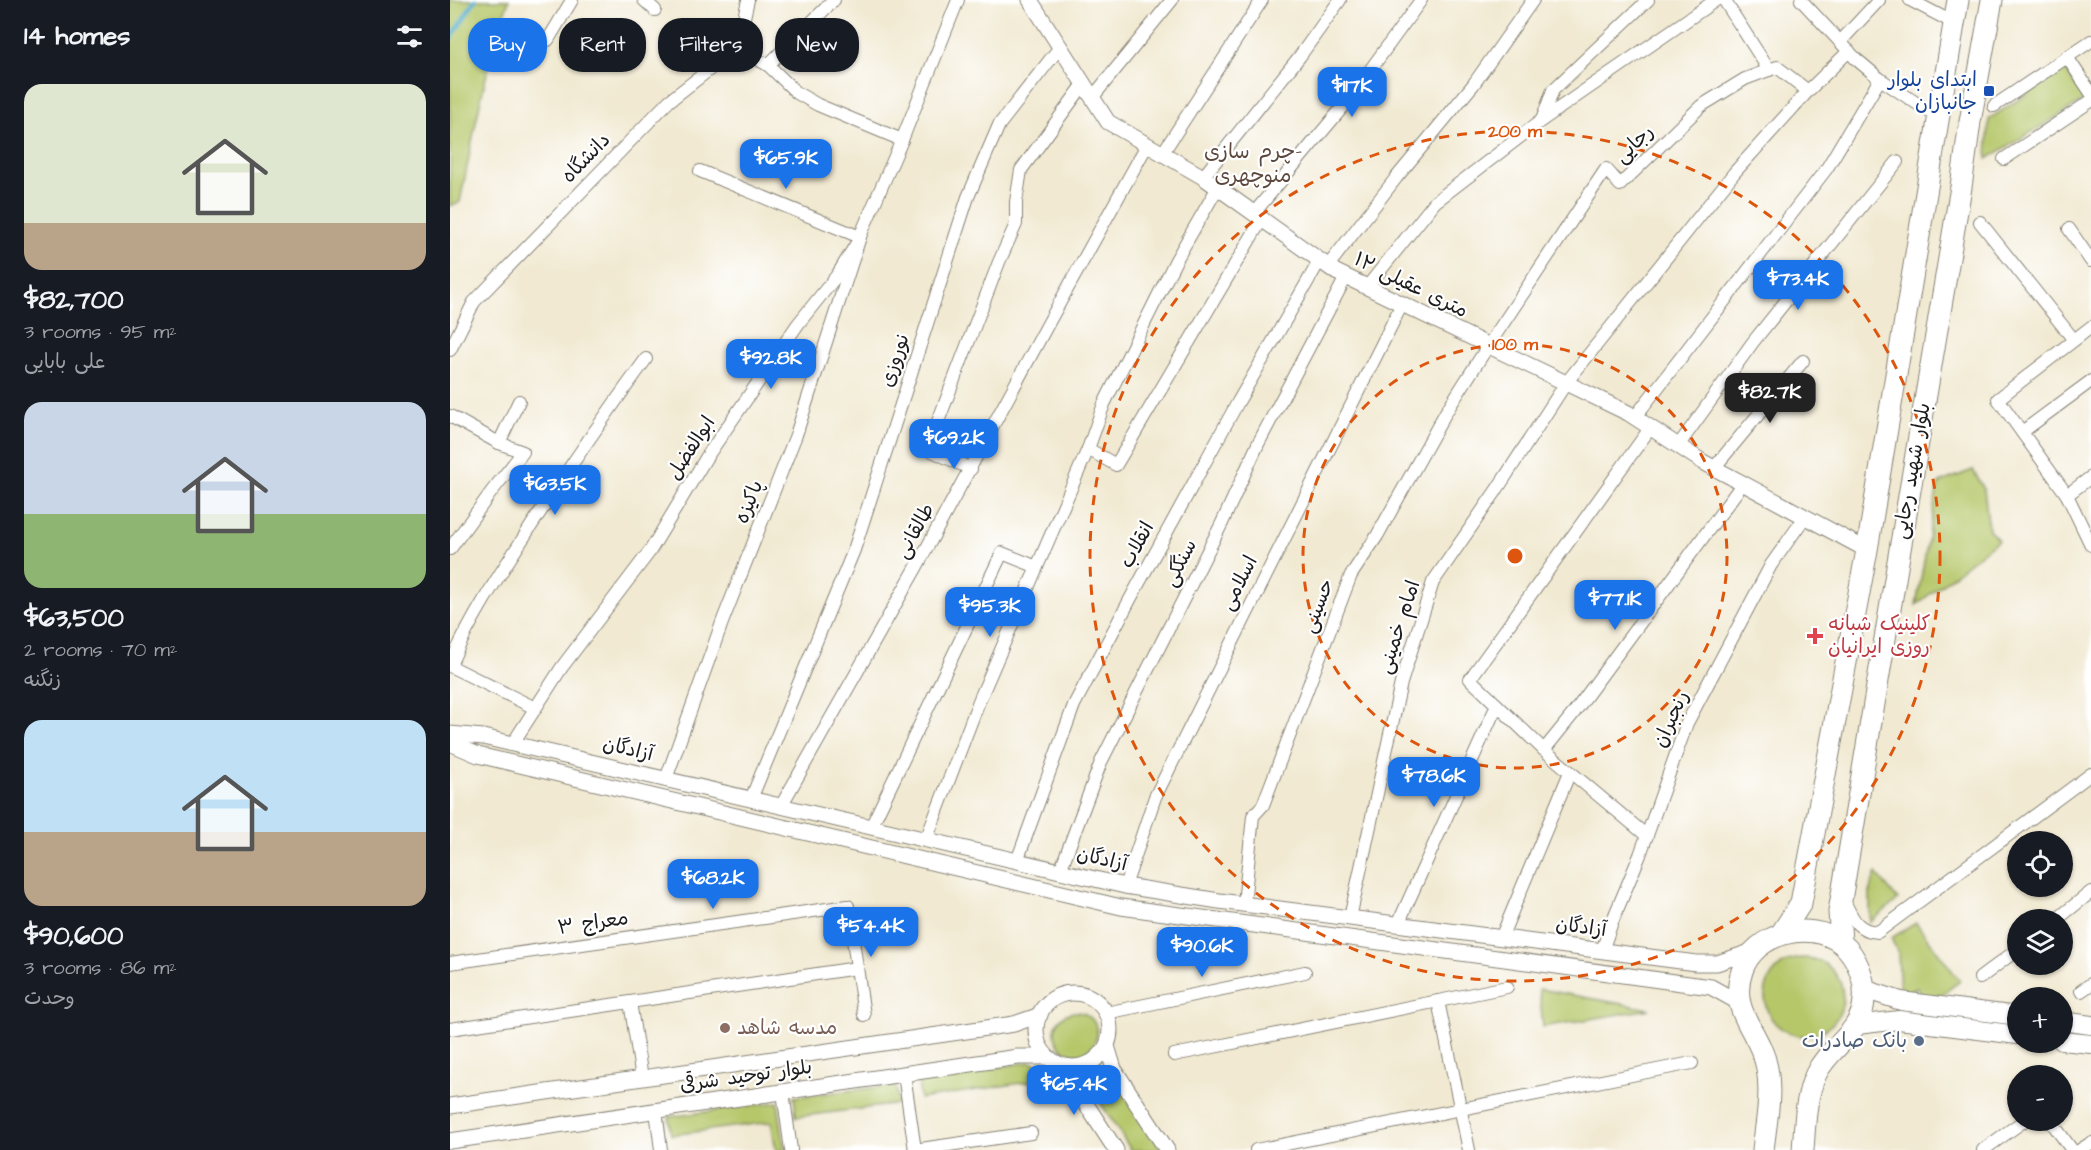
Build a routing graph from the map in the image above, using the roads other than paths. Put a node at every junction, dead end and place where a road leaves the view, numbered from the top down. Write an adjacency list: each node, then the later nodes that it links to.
1 (572, 0): 24 (street)
2 (644, 0): 21 (street)
3 (748, 0): 22 (street)
4 (834, 0): 30 (street)
5 (958, 0): 42 (street, ابوالفضل)
6 (1030, 0): 27 (street, ۱۲ متری عقیلی)
7 (1172, 0): 37 (street)
8 (1262, 0): 44 (street)
9 (1340, 0): 48 (street)
10 (1421, 0): 50 (street)
11 (1533, 0): 55 (street, انقلاب)
12 (1648, 0): 41 (street)
13 (1716, 0): 41 (street)
14 (1724, 0): 31 (street)
15 (1801, 0): 26 (street)
16 (1879, 0): 26 (street, امام خمینی)
17 (1910, 0): 20 (street)
18 (1958, 0): 23 (highway, بلوار شهید رجایی)
19 (1992, 0): 107 (highway, بلوار شهید رجایی)
20 (1926, 4): 23 (street)
21 (655, 10)
22 (744, 18)
23 (1954, 24): 40 (highway, بلوار شهید رجایی)
24 (548, 40)
25 (2091, 41): 28 (street)
26 (1845, 46): 33 (street); 35 (street, امام خمینی)
27 (1060, 47): 34 (street, ۱۲ متری عقیلی); 95 (street, نوروزی)
28 (2067, 57): 36 (street); 39 (street)
29 (763, 62): 30 (street)
30 (768, 65): 42 (street)
31 (1769, 70): 35 (street); 61 (street, رجایی)
32 (706, 72): 62 (street, دانشگاه)
33 (1880, 79): 40 (street); 69 (street)
34 (1084, 84): 37 (street, ۱۲ متری عقیلی); 76 (street)
35 (1808, 91): 66 (street, امام خمینی)
36 (2091, 93)
37 (1092, 98): 43 (street, ۱۲ متری عقیلی)
38 (2091, 101): 45 (street)
39 (1994, 106)
40 (1939, 118): 83 (highway, بلوار شهید رجایی)
41 (1542, 120): 57 (street)
42 (902, 140): 53 (street, ابوالفضل)
43 (1147, 145): 44 (street, ۱۲ متری عقیلی); 76 (street, طالقانی)
44 (1162, 153): 48 (street, ۱۲ متری عقیلی)
45 (2004, 159)
46 (1898, 162): 73 (street)
47 (700, 171): 53 (street)
48 (1203, 177): 49 (street, ۱۲ متری عقیلی)
49 (1218, 187): 50 (street, ۱۲ متری عقیلی); 74 (street)
50 (1258, 216): 55 (street, ۱۲ متری عقیلی); 74 (street)
51 (1980, 222): 60 (street)
52 (2069, 229): 54 (street)
53 (860, 237): 87 (street, ابوالفضل); 94 (street, پاکیزه)
54 (2091, 261)
55 (1324, 263): 56 (street, ۱۲ متری عقیلی); 100 (street, انقلاب)
56 (1346, 277): 57 (street, ۱۲ متری عقیلی); 101 (street, سنگکی)
57 (1367, 287): 58 (street, ۱۲ متری عقیلی)
58 (1402, 304): 61 (street, ۱۲ متری عقیلی); 102 (street, اسلامی)
59 (2091, 327): 60 (street)
60 (2074, 340): 71 (street)
61 (1488, 345): 66 (street, ۱۲ متری عقیلی); 106 (street, حسینی)
62 (450, 350)
63 (646, 359): 85 (street)
64 (1803, 361): 75 (street)
65 (2091, 381): 71 (street)
66 (1566, 383): 69 (street, ۱۲ متری عقیلی); 110 (street, امام خمینی)
67 (519, 401): 72 (street)
68 (450, 416): 72 (street)
69 (1635, 417): 70 (street, ۱۲ متری عقیلی)
70 (1651, 428): 73 (street, ۱۲ متری عقیلی); 86 (street)
71 (2022, 432): 79 (street)
72 (499, 443): 82 (street)
73 (1678, 446): 75 (street, ۱۲ متری عقیلی)
74 (1088, 449): 84 (street)
75 (1714, 468): 78 (street, ۱۲ متری عقیلی)
76 (971, 469): 96 (street, طالقانی)
77 (2091, 477): 79 (street)
78 (1743, 483): 80 (street, ۱۲ متری عقیلی); 91 (street)
79 (2067, 495): 81 (street)
80 (1805, 517): 83 (street, ۱۲ متری عقیلی); 98 (street, رنجبران)
81 (2091, 545)
82 (450, 549)
83 (1867, 550): 105 (highway, بلوار شهید رجایی)
84 (1037, 567): 97 (street); 99 (street)
85 (450, 665): 87 (street)
86 (1497, 705): 91 (street); 112 (street)
87 (535, 708): 90 (street, ابوالفضل)
88 (450, 734): 90 (street, آزادگان)
89 (450, 743): 111 (street, آزادگان)
90 (513, 743): 94 (street, آزادگان)
91 (1544, 750): 92 (street)
92 (1570, 772): 98 (street); 114 (street)
93 (2091, 774): 107 (street)
94 (666, 779): 95 (street, آزادگان)
95 (751, 799): 96 (street, آزادگان)
96 (781, 806): 97 (street, آزادگان)
97 (871, 827): 99 (street, آزادگان)
98 (1647, 836): 116 (street, رنجبران)
99 (926, 840): 100 (street, آزادگان)
100 (1017, 861): 101 (street, آزادگان)
101 (1060, 871): 102 (street, آزادگان)
102 (1125, 886): 104 (street, آزادگان)
103 (2091, 892): 109 (street)
104 (1220, 901): 106 (street, آزادگان); 111 (street)
105 (1801, 903): 107 (highway); 113 (highway, بلوار شهید رجایی)
106 (1244, 904): 110 (street, آزادگان)
107 (1840, 904): 115 (highway, بلوار شهید رجایی)
108 (848, 906): 119 (street, معراج ۳); 120 (street); 120 (street)
109 (2070, 909)
110 (1350, 918): 112 (street, آزادگان)
111 (1216, 920): 127 (street, آزادگان)
112 (1398, 924): 114 (street, آزادگان)
113 (1781, 934): 115 (highway); 117 (highway)
114 (1501, 938): 116 (street, آزادگان)
115 (1841, 942): 124 (highway)
116 (1602, 951): 117 (street, آزادگان)
117 (1753, 951): 127 (highway)
118 (2007, 957): 122 (street)
119 (450, 963)
120 (857, 968): 126 (street)
121 (1305, 972): 128 (street)
122 (1980, 978)
123 (1507, 987): 125 (street)
124 (1864, 989): 130 (main road); 132 (highway)
125 (1438, 1001): 139 (street); 146 (street)
126 (630, 1002): 134 (street); 143 (street)
127 (1738, 1002): 160 (highway)
128 (1106, 1013): 129 (street); 138 (street)
129 (1040, 1015): 140 (street); 143 (street, بلوار توحید شرقی)
130 (2007, 1015)
131 (2073, 1023): 133 (main road)
132 (1857, 1025): 135 (main road); 161 (highway)
133 (2091, 1025)
134 (450, 1029)
135 (2007, 1034)
136 (2073, 1042): 137 (main road)
137 (2091, 1044)
138 (1107, 1046): 140 (street); 157 (street)
139 (1174, 1055)
140 (1052, 1060): 142 (street, بلوار توحید شرقی); 156 (street)
141 (1692, 1063): 146 (street)
142 (904, 1074): 144 (street, بلوار توحید شرقی); 155 (street)
143 (642, 1078): 145 (street, بلوار توحید شرقی)
144 (783, 1092): 147 (street, بلوار توحید شرقی); 154 (street)
145 (450, 1106)
146 (1460, 1108): 158 (street); 159 (street)
147 (656, 1110): 151 (street, بلوار توحید شرقی); 153 (street)
148 (2010, 1131): 162 (street)
149 (2058, 1131): 163 (street)
150 (1031, 1133): 155 (street)
151 (450, 1141)
152 (2091, 1143): 164 (street)
153 (662, 1150)
154 (791, 1150)
155 (915, 1150)
156 (1116, 1150)
157 (1167, 1150)
158 (1256, 1150)
159 (1469, 1150)
160 (1763, 1150)
161 (1803, 1150)
162 (1983, 1150)
163 (2073, 1150)
164 (2080, 1150)

